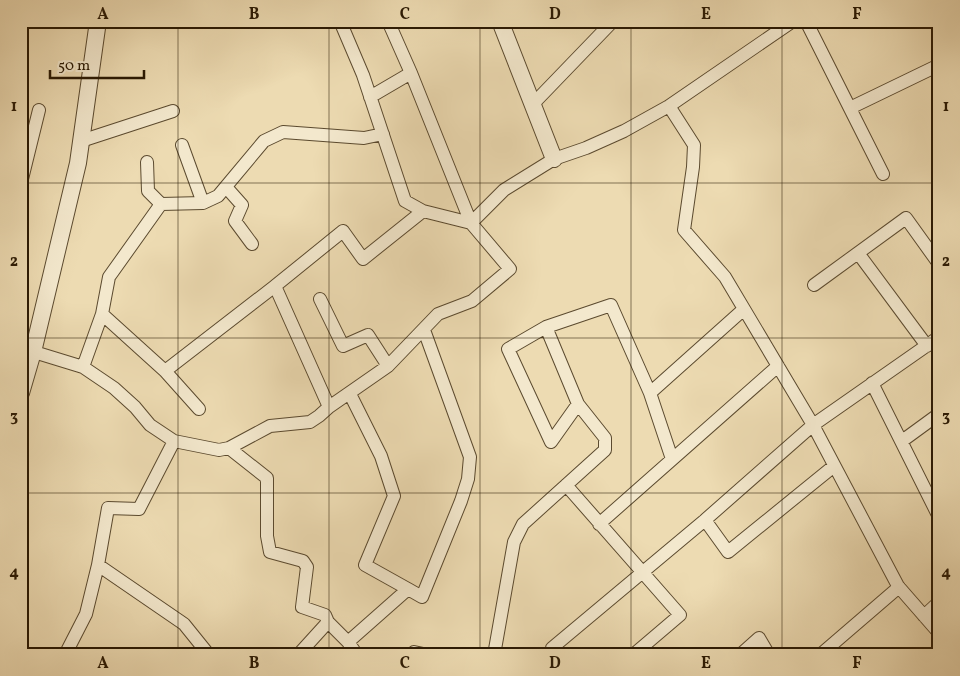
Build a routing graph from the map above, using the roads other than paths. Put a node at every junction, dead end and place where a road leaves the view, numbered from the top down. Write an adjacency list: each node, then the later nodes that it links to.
1 (98, 21): 17 (street)
2 (340, 21): 10 (street)
3 (388, 21): 9 (street)
4 (500, 21): 11 (street)
5 (613, 21): 11 (street)
6 (793, 21): 12 (street)
7 (806, 21): 13 (street)
8 (939, 65): 13 (street)
9 (411, 74): 10 (street); 28 (street)
10 (370, 97): 16 (street)
11 (534, 104): 19 (street)
12 (669, 106): 19 (street); 35 (street)
13 (850, 108): 22 (street)
14 (39, 110): 20 (street)
15 (174, 111): 17 (street)
16 (382, 134): 24 (street); 27 (street)
17 (81, 141): 41 (street)
18 (182, 145): 25 (street)
19 (554, 158): 28 (street)
20 (24, 161): 23 (street)
21 (147, 162): 26 (street)
22 (883, 174)
23 (21, 184)
24 (226, 186): 25 (street); 29 (street)
25 (203, 203): 26 (street)
26 (161, 204): 36 (street)
27 (423, 211): 28 (street); 33 (street)
28 (471, 223): 38 (street)
29 (252, 244)
30 (858, 253): 31 (street); 32 (street); 40 (street)
31 (939, 264)
32 (814, 285)
33 (275, 286): 45 (street); 51 (street)
34 (320, 299): 42 (street)
35 (744, 310): 43 (street); 48 (street)
36 (102, 314): 44 (street); 45 (street)
37 (546, 327): 48 (street); 50 (street); 50 (street)
38 (424, 330): 42 (street); 68 (street)
39 (939, 337): 40 (street)
40 (926, 346): 46 (street)
41 (27, 350): 44 (street); 47 (street)
42 (388, 366): 49 (street)
43 (778, 366): 54 (street); 58 (street)
44 (83, 367): 55 (street)
45 (165, 371): 52 (street)
46 (872, 383): 54 (street); 56 (street)
47 (21, 393)
48 (650, 393): 58 (street)
49 (350, 394): 51 (street); 68 (street)
50 (578, 404): 60 (street)
51 (329, 407): 57 (street)
52 (200, 409)
53 (939, 414): 56 (street)
54 (813, 425): 59 (street); 63 (street)
55 (174, 441): 57 (street); 65 (street)
56 (902, 441): 61 (street)
57 (229, 448): 71 (street)
58 (672, 459): 64 (street)
59 (834, 466): 63 (street); 67 (street)
60 (566, 485): 64 (street); 80 (street)
61 (935, 497): 62 (street)
62 (939, 517)
63 (705, 520): 66 (street)
64 (599, 524): 66 (street)
65 (98, 565): 74 (street); 75 (street)
66 (643, 572): 81 (street); 82 (street)
67 (899, 587): 70 (street); 85 (street)
68 (408, 589): 73 (street)
69 (939, 602): 70 (street)
70 (924, 616): 72 (street)
71 (328, 622): 73 (street); 76 (street)
72 (939, 633)
73 (348, 642): 77 (street)
74 (65, 655)
75 (209, 655)
76 (298, 655)
77 (357, 655)
78 (411, 655): 79 (street)
79 (428, 655)
80 (494, 655)
81 (558, 655)
82 (633, 655)
83 (740, 655): 84 (street)
84 (769, 655)
85 (820, 655)

